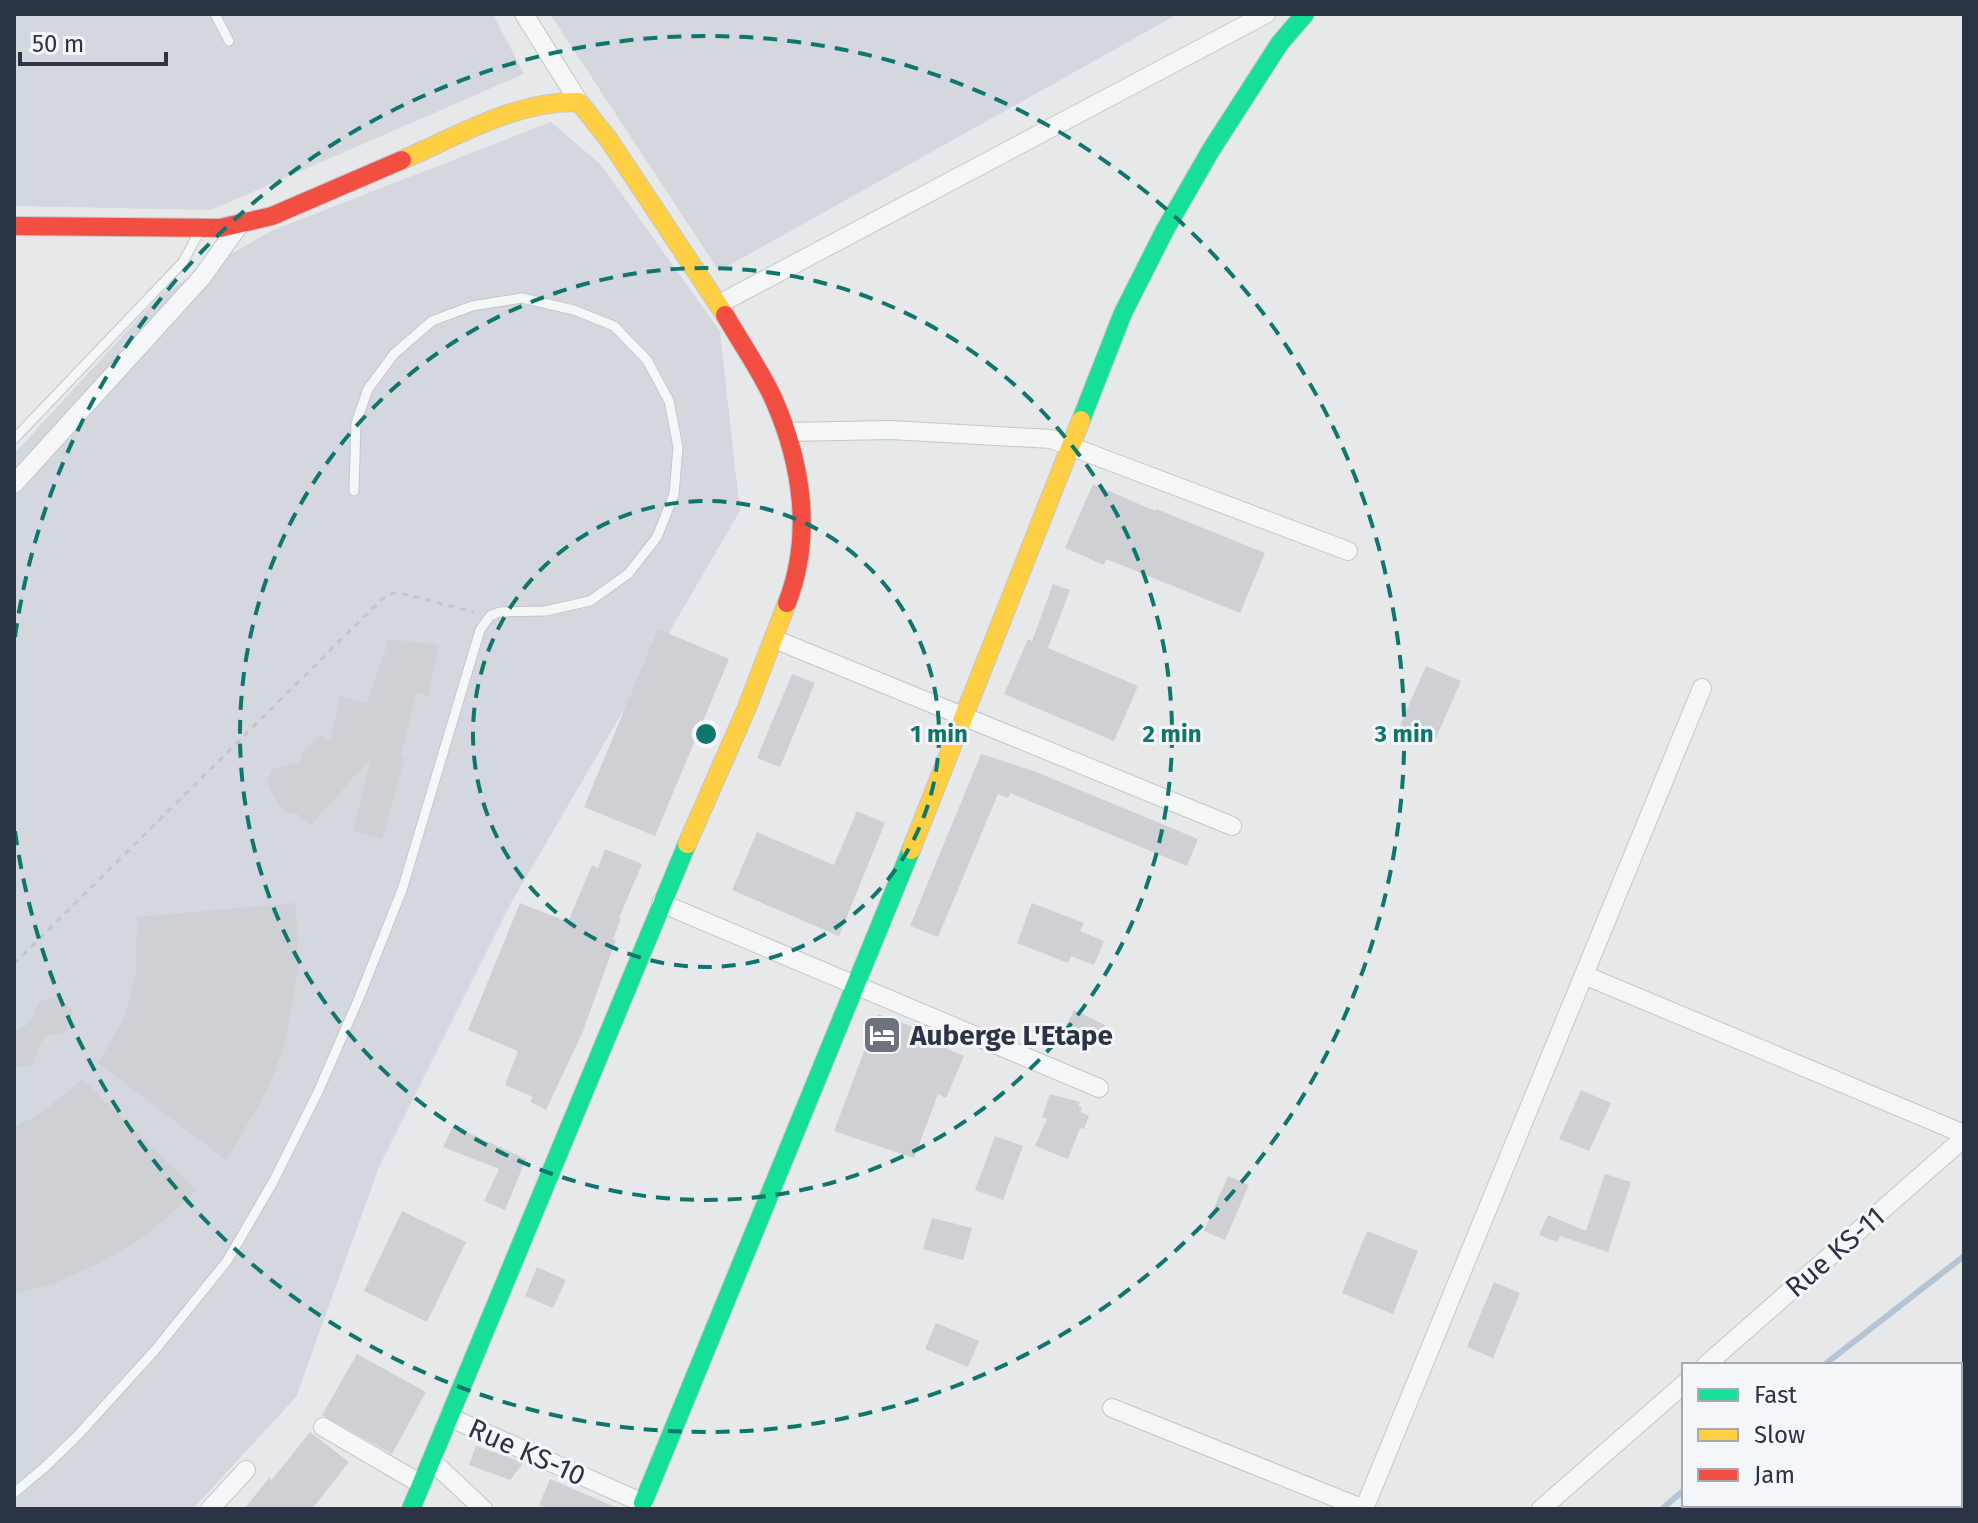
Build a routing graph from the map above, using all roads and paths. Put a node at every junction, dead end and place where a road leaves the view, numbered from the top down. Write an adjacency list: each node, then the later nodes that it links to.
1 (215, 14): 5 (lane)
2 (524, 14): 6 (street)
3 (1266, 14): 10 (street)
4 (1305, 14): 13 (street)
5 (229, 41)
6 (579, 102): 7 (street); 10 (street)
7 (240, 224): 9 (street); 14 (street)
8 (14, 226): 9 (street)
9 (201, 229): 12 (lane)
10 (719, 304): 11 (street)
11 (786, 432): 13 (street); 18 (street)
12 (14, 439)
13 (1070, 445): 16 (street); 20 (street)
14 (14, 484)
15 (354, 491): 17 (lane)
16 (1348, 551)
17 (490, 616): 23 (path); 36 (lane)
18 (774, 639): 20 (street); 22 (street)
19 (1702, 688): 24 (street)
20 (966, 716): 21 (street); 25 (street)
21 (1232, 826)
22 (661, 903): 25 (street); 31 (street)
23 (14, 964)
24 (1584, 975): 27 (street); 41 (street)
25 (856, 984): 26 (street); 37 (street)
26 (1099, 1088)
27 (1964, 1136): 28 (street, Rue KS-11)
28 (1708, 1363)
29 (1682, 1386): 42 (street)
30 (1112, 1408): 41 (street)
31 (449, 1417): 33 (street); 37 (street, Rue KS-10)
32 (323, 1427): 35 (street)
33 (431, 1460): 35 (street); 40 (street)
34 (246, 1470): 38 (street)
35 (421, 1484): 39 (street)
36 (14, 1493)
37 (644, 1506)
38 (210, 1509)
39 (411, 1509)
40 (483, 1509)
41 (1364, 1509)
42 (1541, 1509)

